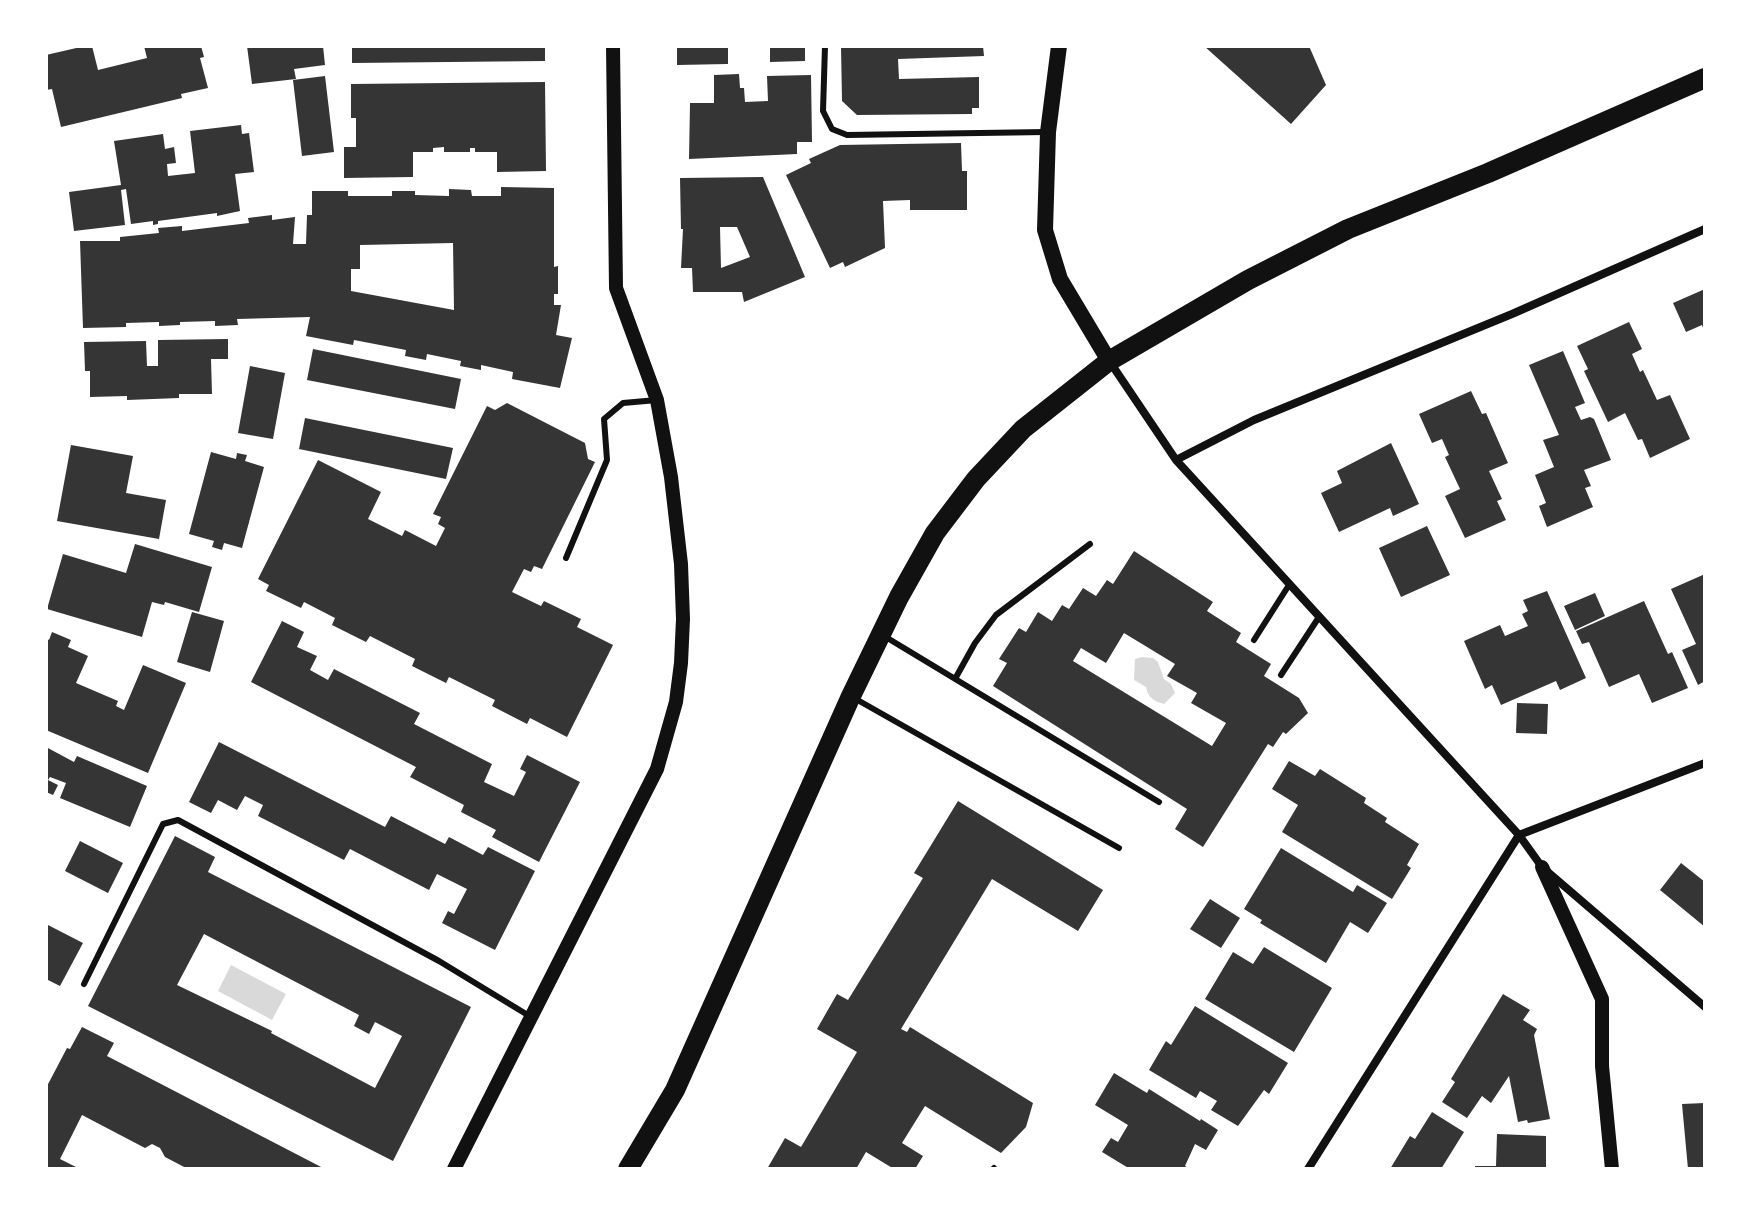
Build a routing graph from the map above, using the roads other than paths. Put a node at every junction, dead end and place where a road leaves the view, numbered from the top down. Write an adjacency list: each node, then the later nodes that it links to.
1 (613, 46): 8 (street)
2 (825, 46): 5 (lane)
3 (1059, 46): 5 (main road)
4 (1705, 78): 7 (main road)
5 (1048, 132): 7 (main road)
6 (1705, 229): 9 (street)
7 (1109, 361): 9 (street); 14 (main road)
8 (657, 400): 11 (lane); 26 (street)
9 (1176, 460): 12 (street)
10 (1090, 544): 17 (lane)
11 (566, 558)
12 (1289, 585): 13 (street); 15 (lane)
13 (1319, 617): 16 (lane); 21 (street)
14 (881, 634): 17 (lane); 18 (main road)
15 (1254, 640)
16 (1281, 675)
17 (955, 679): 20 (lane)
18 (851, 696): 22 (lane); 28 (main road)
19 (1705, 763): 21 (street)
20 (1159, 802)
21 (1519, 835): 23 (street); 29 (street)
22 (1119, 848)
23 (1542, 867): 25 (street); 30 (street)
24 (84, 984): 26 (lane)
25 (1705, 1007)
26 (531, 1017): 27 (street)
27 (454, 1169)
28 (628, 1169)
29 (1308, 1169)
30 (1612, 1169)

